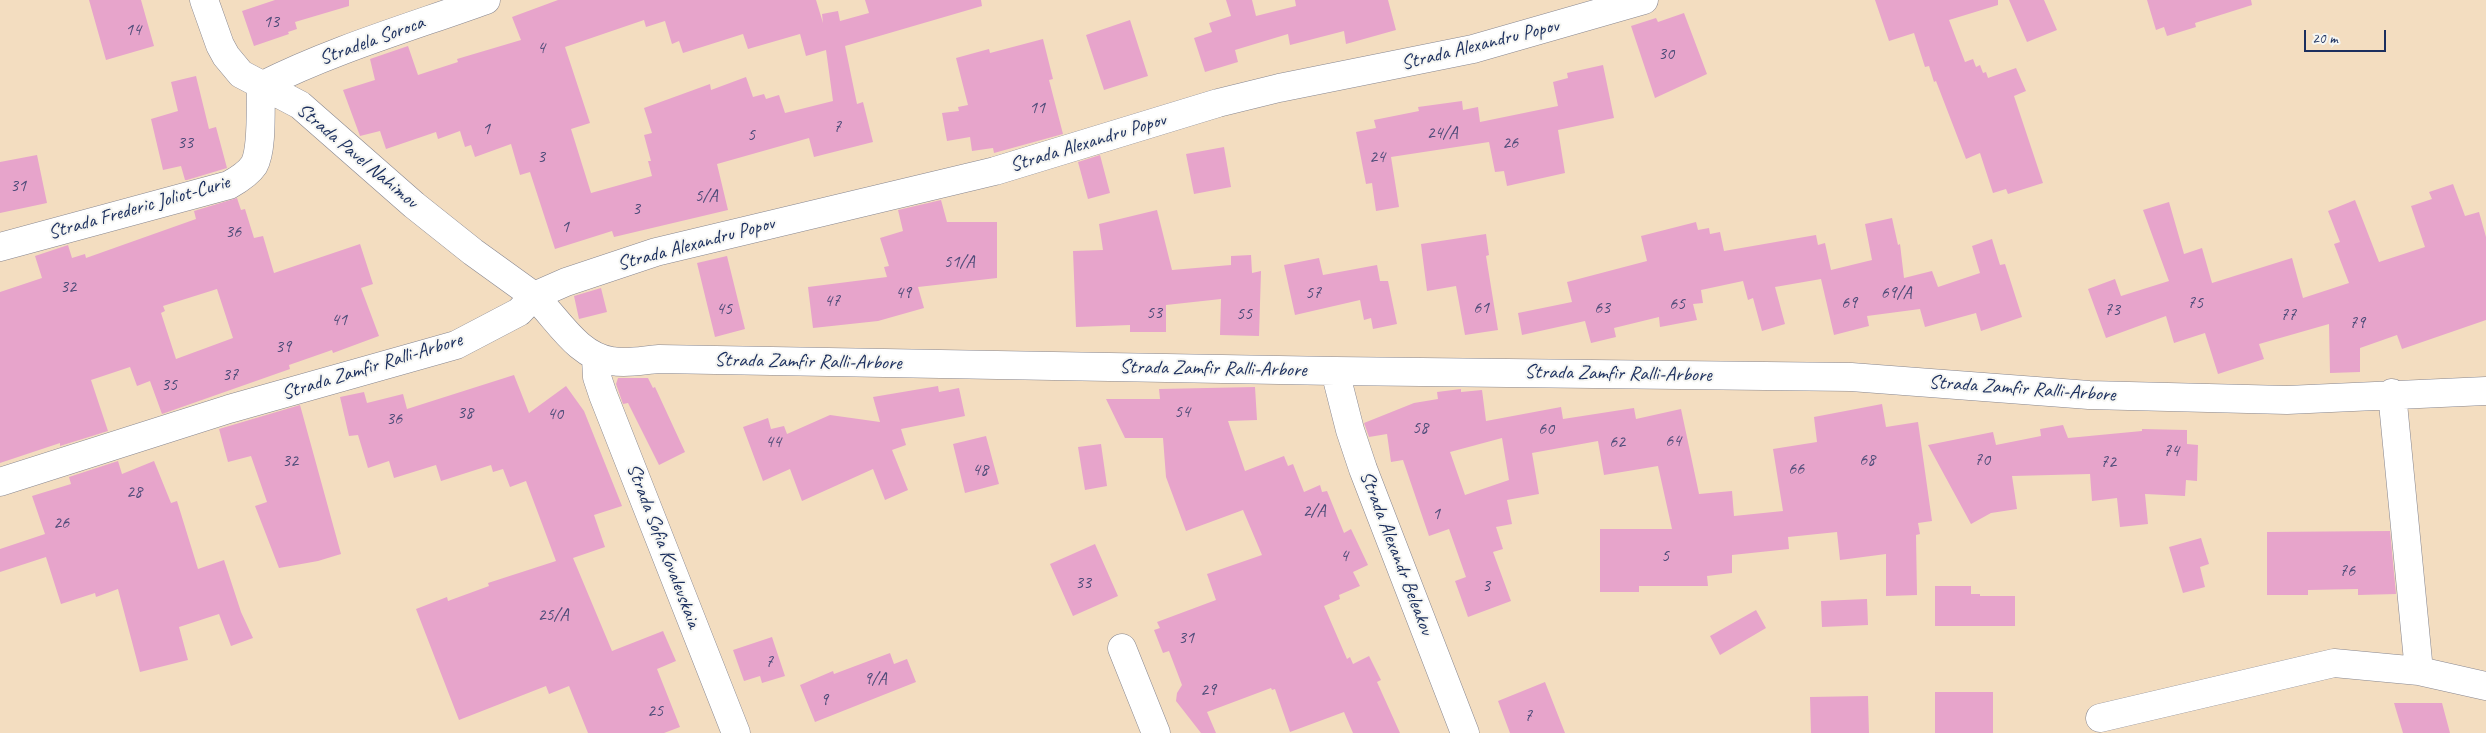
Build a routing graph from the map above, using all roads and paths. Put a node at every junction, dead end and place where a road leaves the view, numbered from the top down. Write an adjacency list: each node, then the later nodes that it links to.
1 (204, 0): 4 (street, Strada Pavel Nahimov)
2 (486, 0): 4 (street, Stradela Sorocа)
3 (1644, 0): 6 (street, Strada Alexandru Popov)
4 (261, 86): 5 (street, Strada Frederic Joliot-Curie); 6 (street, Strada Pavel Nahimov)
5 (0, 247)
6 (534, 296): 7 (street); 11 (street, Strada Zamfir Ralli-Arbore)
7 (596, 358): 8 (street, Strada Zamfir Ralli-Arbore); 16 (street, Strada Sofia Kovalevskaia)
8 (1335, 371): 10 (street, Strada Zamfir Ralli-Arbore); 18 (street, Strada Alexandr Beleakov)
9 (2486, 391): 10 (street, Strada Zamfir Ralli-Arbore)
10 (2392, 393): 13 (street)
11 (0, 482)
12 (1122, 648): 17 (street)
13 (2420, 671): 14 (street); 15 (street)
14 (2486, 686)
15 (2100, 718)
16 (736, 733)
17 (1156, 733)
18 (1465, 733)

